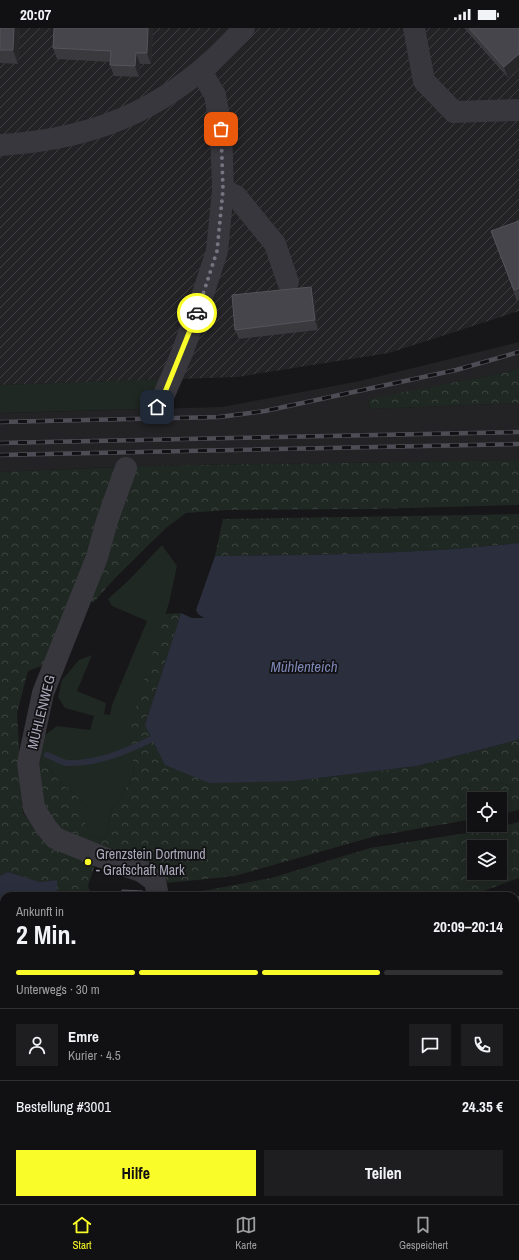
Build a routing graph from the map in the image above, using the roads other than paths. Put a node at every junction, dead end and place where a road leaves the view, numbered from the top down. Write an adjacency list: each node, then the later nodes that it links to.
1 (244, 28): 3 (street)
2 (414, 28): 4 (street)
3 (201, 71): 5 (street); 6 (street)
4 (519, 110)
5 (0, 145)
6 (223, 190): 7 (street); 8 (street)
7 (288, 282)
8 (157, 407)
9 (126, 468): 10 (street, MÜHLENWEG)
10 (157, 892)

